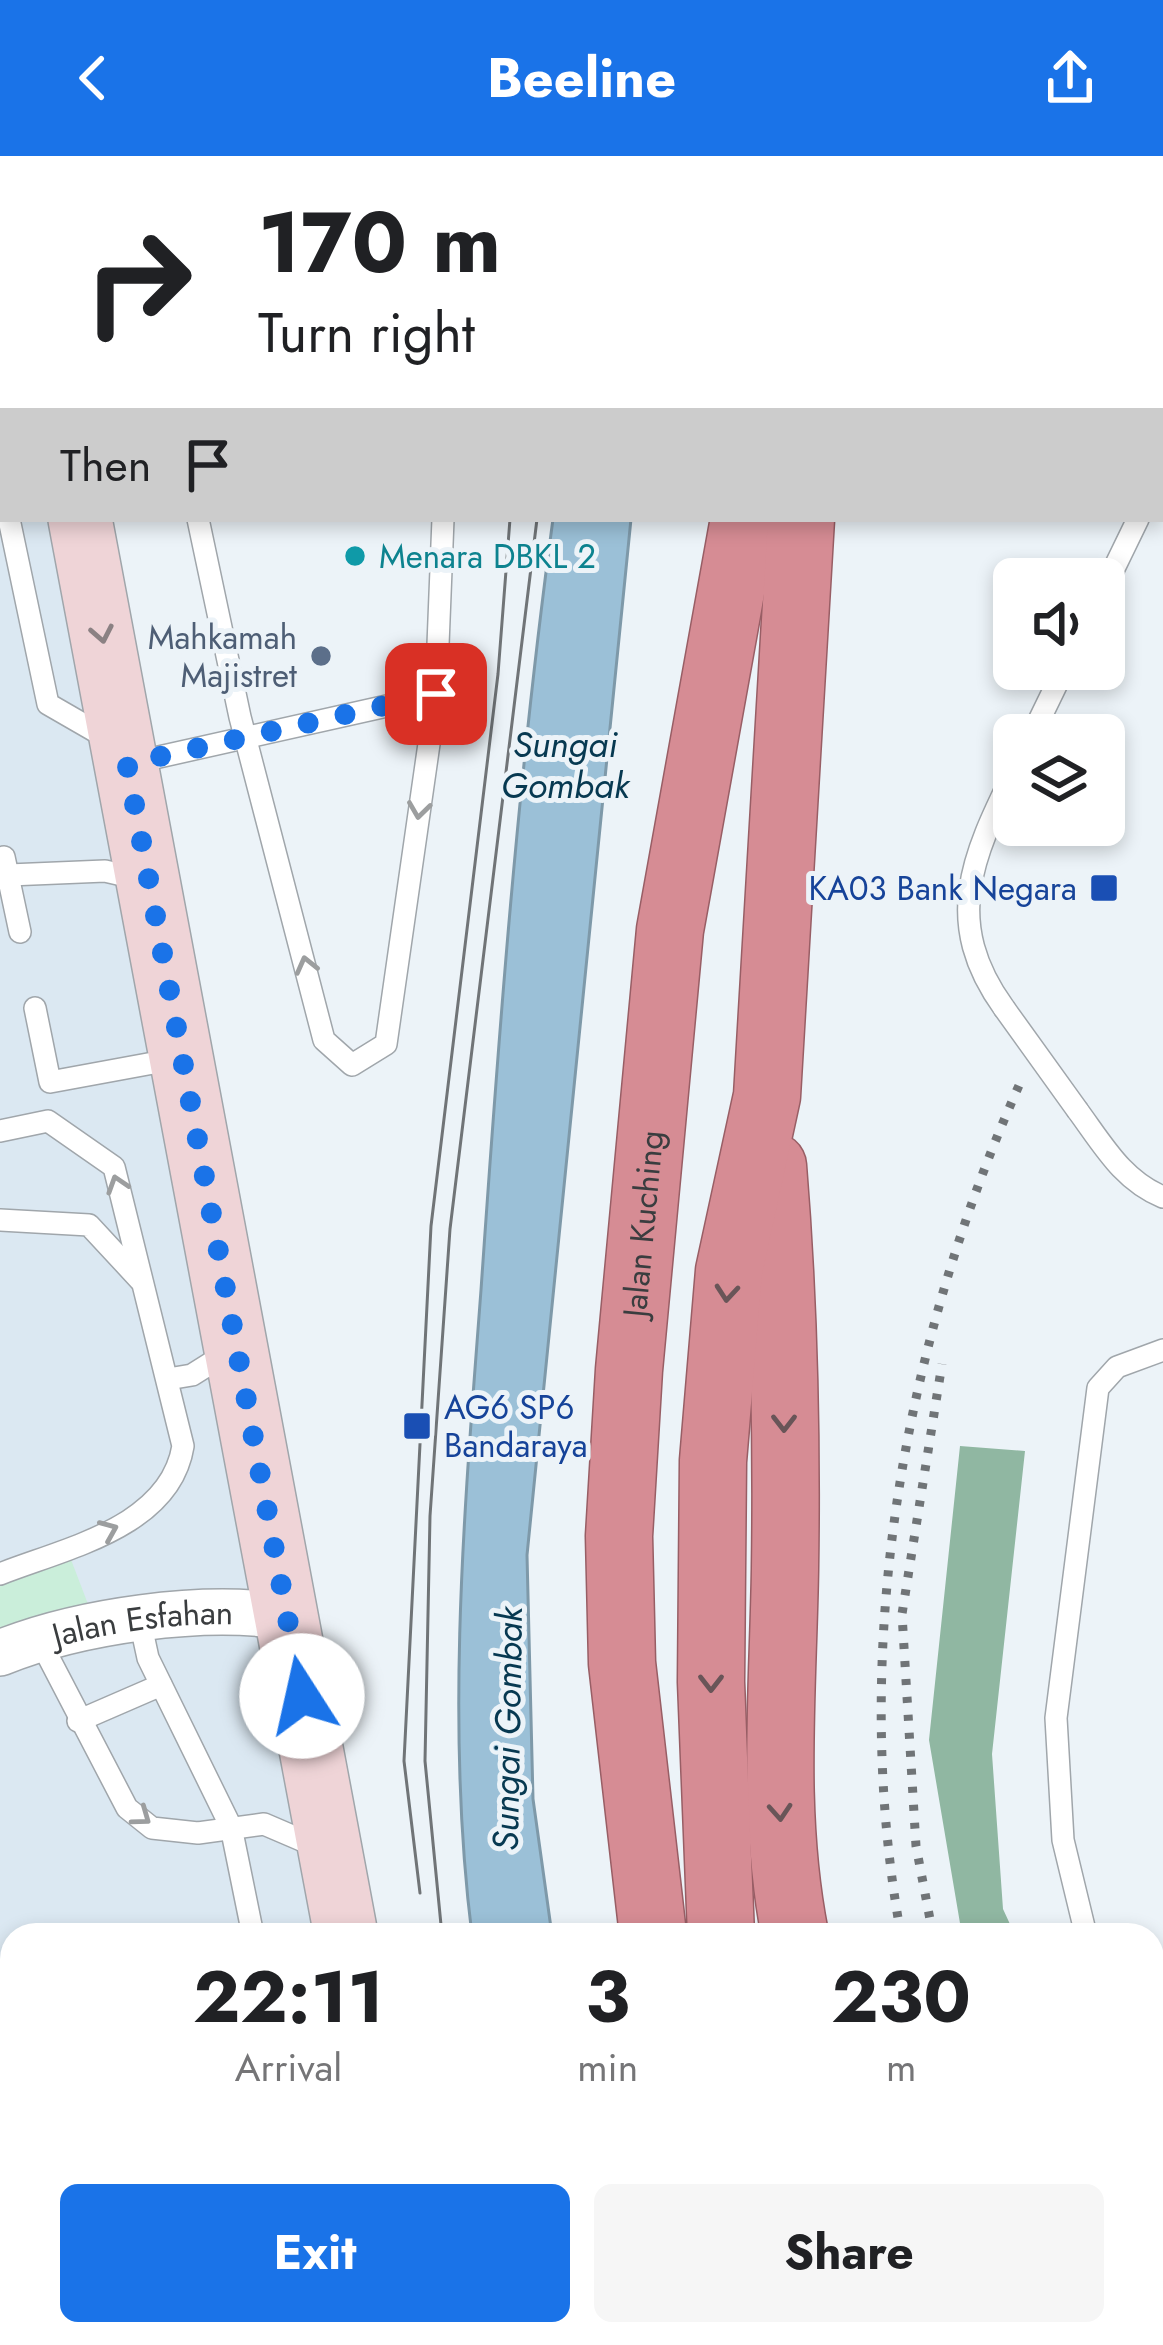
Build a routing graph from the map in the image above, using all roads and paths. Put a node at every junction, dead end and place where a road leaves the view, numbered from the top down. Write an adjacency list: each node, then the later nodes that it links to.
1 (10, 522): 13 (lane)
2 (81, 522): 13 (main road, one-way to 13)
3 (199, 522): 12 (lane)
4 (443, 522): 11 (lane)
5 (703, 522): 17 (highway)
6 (743, 522): 17 (highway, Jalan Kuching)
7 (800, 522): 19 (highway)
8 (844, 522): 19 (highway)
9 (1137, 522): 10 (lane)
10 (1119, 558)
11 (436, 694): 12 (lane); 12 (lane, one-way to 12)
12 (246, 738): 13 (lane)
13 (125, 756): 16 (main road)
14 (993, 815): 24 (lane, bridge)
15 (4, 866): 16 (lane); 18 (lane)
16 (156, 929): 21 (main road)
17 (670, 930): 29 (highway, Jalan Kuching)
18 (20, 932)
19 (776, 955): 22 (highway)
20 (35, 1008): 21 (lane)
21 (181, 1058): 27 (main road)
22 (767, 1096): 43 (highway, one-way to 43); 44 (highway, one-way to 44)
23 (0, 1131): 26 (lane, one-way to 23)
24 (1163, 1197)
25 (0, 1220): 26 (lane)
26 (145, 1285): 30 (lane)
27 (236, 1345): 30 (lane); 32 (main road)
28 (1163, 1350): 45 (lane)
29 (629, 1370): 41 (highway); 42 (highway, Jalan Kuching)
30 (169, 1379): 31 (lane, one-way to 30)
31 (0, 1574)
32 (287, 1617): 33 (street, Jalan Esfahan); 38 (main road)
33 (140, 1621): 34 (street, Jalan Esfahan); 35 (lane)
34 (20, 1646): 36 (lane)
35 (161, 1685): 36 (lane); 37 (lane)
36 (78, 1721): 37 (lane, one-way to 37)
37 (230, 1827): 38 (lane); 39 (lane)
38 (331, 1853): 40 (main road)
39 (250, 1923)
40 (344, 1923)
41 (614, 1923)
42 (652, 1923)
43 (721, 1923)
44 (794, 1923)
45 (1083, 1923)

